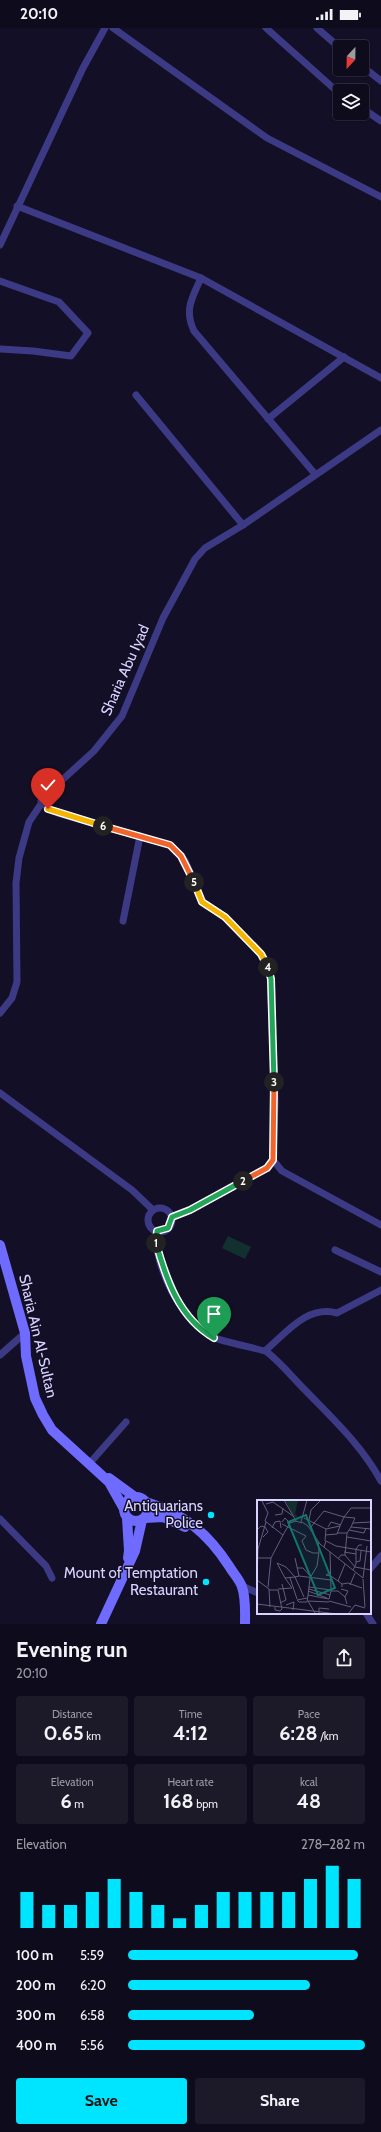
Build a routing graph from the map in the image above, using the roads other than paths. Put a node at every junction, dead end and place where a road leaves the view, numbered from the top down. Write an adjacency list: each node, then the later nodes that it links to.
1 (105, 28): 12 (street)
2 (113, 28): 11 (street)
3 (266, 28): 8 (street)
4 (317, 28): 5 (street)
5 (333, 42)
6 (369, 72): 7 (street)
7 (381, 81)
8 (333, 88)
9 (369, 112): 10 (street)
10 (381, 120)
11 (381, 197)
12 (17, 206): 13 (street); 14 (street)
13 (0, 245)
14 (201, 278): 17 (street); 20 (street)
15 (0, 281): 16 (street)
16 (0, 349)
17 (344, 357): 18 (street); 20 (street)
18 (381, 378)
19 (136, 395): 23 (street)
20 (268, 418): 22 (street)
21 (381, 430): 22 (street, Sharia Abu Iyad)
22 (315, 474): 23 (street, Sharia Abu Iyad)
23 (243, 525): 24 (street, Sharia Abu Iyad)
24 (42, 801): 25 (street); 27 (street, Sharia Abu Iyad)
25 (140, 836): 26 (street); 29 (street)
26 (123, 921)
27 (0, 1012)
28 (0, 1093): 30 (street)
29 (273, 1160): 31 (street); 32 (street)
30 (153, 1210): 31 (street); 33 (street)
31 (172, 1217): 33 (street)
32 (381, 1225)
33 (157, 1231): 39 (street)
34 (0, 1246): 38 (main road, Sharia Ain Al-Sultan)
35 (336, 1250): 36 (street)
36 (381, 1272)
37 (381, 1290): 39 (street)
38 (25, 1334): 40 (street); 42 (main road, Sharia Ain Al-Sultan)
39 (266, 1350): 43 (street)
40 (0, 1355)
41 (126, 1422): 42 (street)
42 (89, 1464): 44 (main road, Sharia Ain Al-Sultan); 46 (main road, Sharia Ain Al-Sultan)
43 (381, 1481)
44 (135, 1497): 45 (main road); 46 (main road)
45 (146, 1502): 49 (main road); 50 (main road)
46 (123, 1507): 47 (main road)
47 (126, 1518): 49 (main road); 53 (main road)
48 (0, 1519): 54 (street)
49 (143, 1519): 50 (main road); 53 (main road)
50 (217, 1548): 55 (main road)
51 (381, 1556): 52 (street)
52 (371, 1568)
53 (124, 1573): 58 (main road)
54 (52, 1578)
55 (242, 1586): 56 (street); 59 (main road)
56 (257, 1593)
57 (367, 1614): 60 (street)
58 (101, 1624)
59 (245, 1624)
60 (373, 1624)

